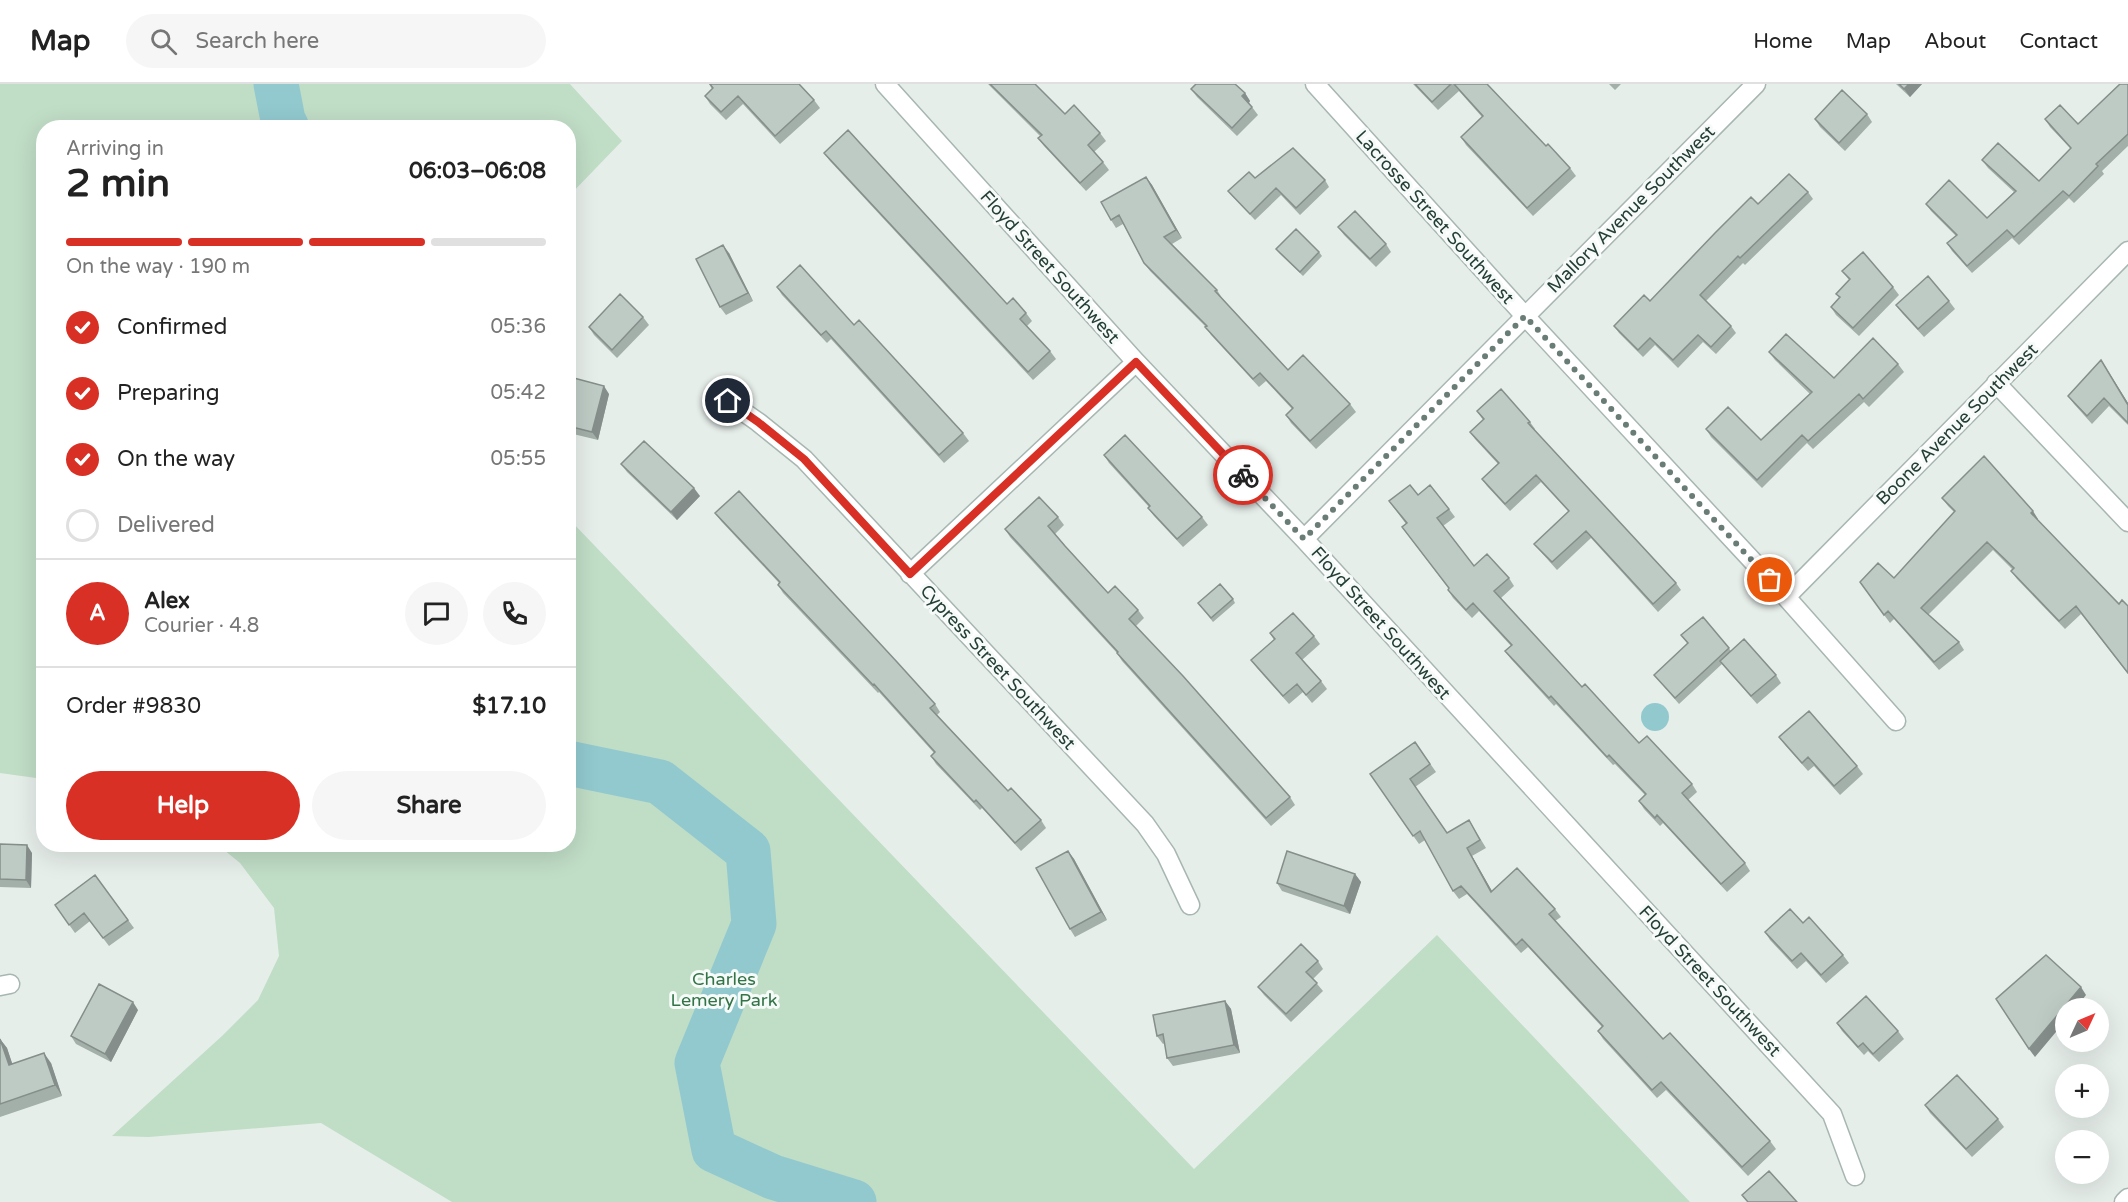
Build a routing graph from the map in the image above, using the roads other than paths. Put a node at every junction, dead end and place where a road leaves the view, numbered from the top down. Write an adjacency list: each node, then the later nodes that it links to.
1 (885, 84): 6 (street, Floyd Street Southwest)
2 (1315, 84): 5 (street, Lacrosse Street Southwest)
3 (1756, 84): 5 (street, Mallory Avenue Southwest)
4 (2128, 251): 7 (street, Boone Avenue Southwest)
5 (1525, 316): 10 (street, Mallory Avenue Southwest); 12 (street, Lacrosse Street Southwest)
6 (1136, 362): 10 (street, Floyd Street Southwest); 11 (street)
7 (1996, 383): 9 (street); 12 (street, Boone Avenue Southwest)
8 (728, 401): 11 (street, Cypress Street Southwest)
9 (2128, 522)
10 (1304, 539): 15 (street, Floyd Street Southwest)
11 (910, 574): 14 (street, Cypress Street Southwest)
12 (1786, 597): 13 (street, Lacrosse Street Southwest)
13 (1896, 722)
14 (1190, 905)
15 (1854, 1176)
16 (2128, 1198): 17 (street)
17 (2124, 1202)

